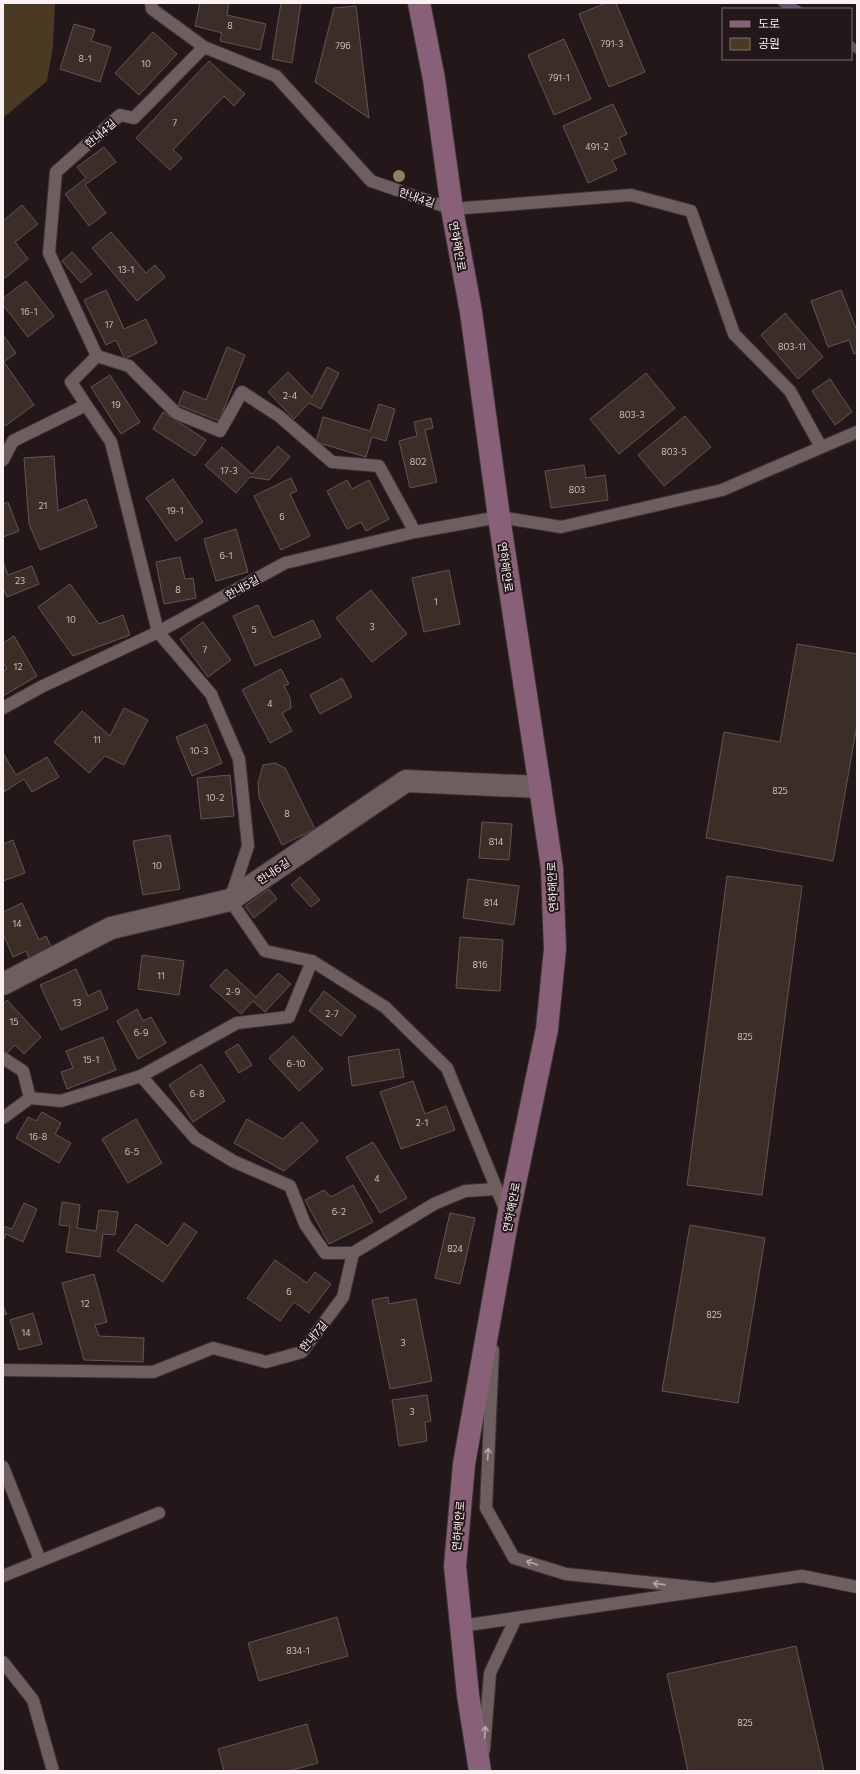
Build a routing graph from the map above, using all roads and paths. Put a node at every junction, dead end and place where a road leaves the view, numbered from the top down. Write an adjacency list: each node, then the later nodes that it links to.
1 (151, 3): 3 (lane)
2 (419, 3): 4 (street, 연하해안로)
3 (204, 47): 4 (lane, 한내4길); 5 (lane, 한내4길)
4 (452, 209): 8 (lane); 10 (street, 연하해안로)
5 (97, 356): 6 (lane); 11 (lane)
6 (86, 404): 9 (lane); 12 (lane)
7 (857, 432): 8 (lane, 한내5길)
8 (821, 448): 10 (lane, 한내5길)
9 (3, 460)
10 (499, 517): 11 (lane, 한내5길); 14 (street, 연하해안로)
11 (415, 532): 12 (lane, 한내5길)
12 (158, 632): 13 (lane, 한내5길); 15 (lane)
13 (3, 708)
14 (540, 787): 15 (street, 한내6길); 23 (street, 연하해안로)
15 (230, 900): 16 (lane); 17 (street, 한내6길)
16 (312, 961): 19 (lane); 22 (lane)
17 (3, 984)
18 (3, 1058): 20 (lane)
19 (141, 1076): 20 (lane); 24 (lane)
20 (30, 1098): 21 (lane)
21 (3, 1118)
22 (496, 1189): 23 (lane); 24 (lane)
23 (508, 1217): 25 (street, 연하해안로)
24 (353, 1253): 26 (lane, 한내7길)
25 (496, 1284): 32 (lane, one-way to 25); 34 (street, 연하해안로)
26 (3, 1370)
27 (3, 1466): 29 (lane)
28 (159, 1513): 29 (lane)
29 (40, 1560): 30 (lane)
30 (3, 1576)
31 (857, 1587): 32 (lane)
32 (712, 1589): 33 (lane)
33 (516, 1618): 34 (lane); 37 (lane, one-way to 33)
34 (461, 1626): 37 (street, 연하해안로)
35 (3, 1662): 36 (lane)
36 (53, 1771)
37 (481, 1771)

